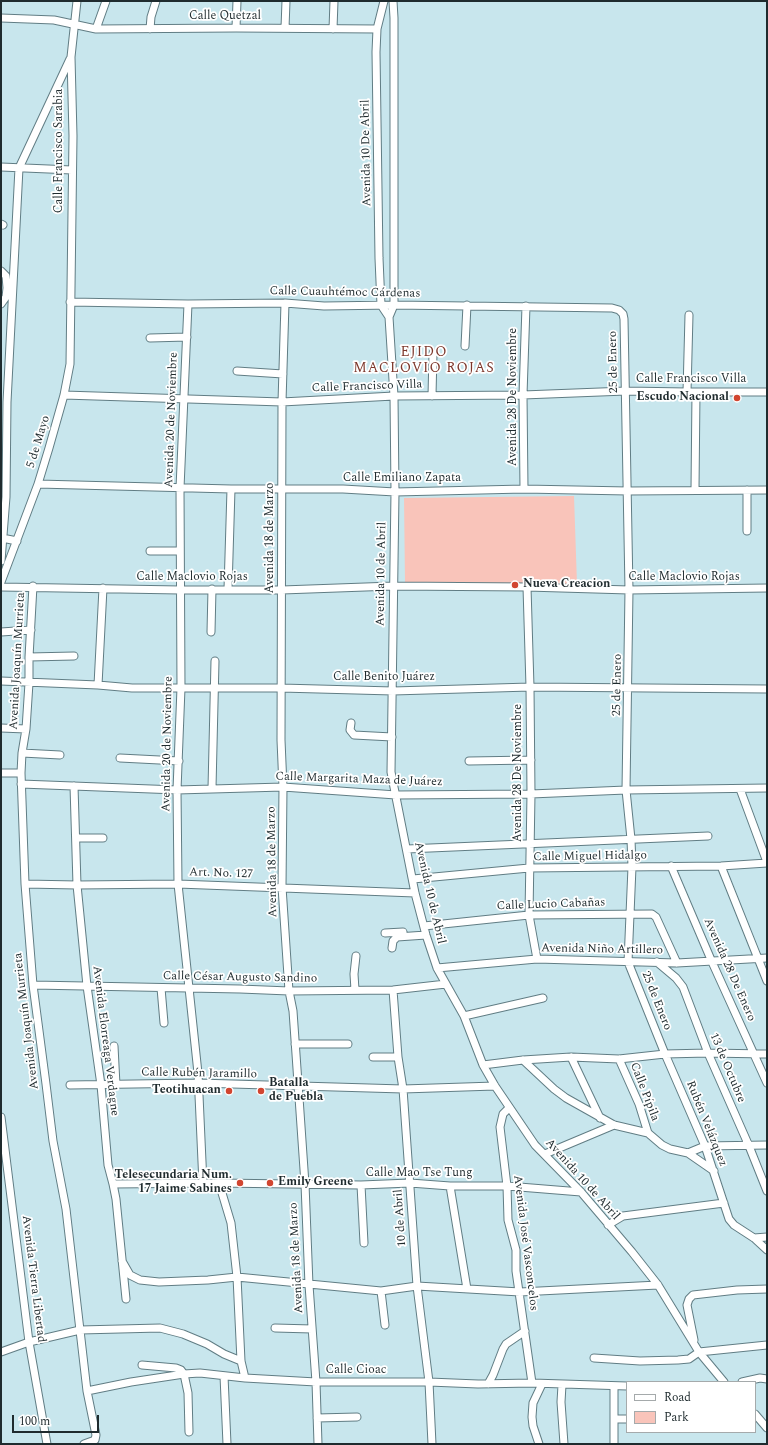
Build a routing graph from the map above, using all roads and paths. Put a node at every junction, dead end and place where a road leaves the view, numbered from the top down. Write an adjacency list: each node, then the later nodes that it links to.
1 (77, 1): 10 (street, Calle Francisco Sarabia)
2 (106, 1): 13 (street)
3 (156, 1): 14 (street)
4 (237, 1): 11 (street)
5 (286, 1): 12 (street)
6 (334, 1): 15 (street)
7 (384, 1): 16 (street, Avenida 10 De Abril)
8 (393, 1): 27 (street)
9 (1, 18): 10 (street, Calle Quetzal)
10 (74, 24): 13 (street, Calle Quetzal); 17 (street, Calle Francisco Sarabia)
11 (236, 28): 12 (street, Calle Quetzal); 14 (street, Calle Quetzal)
12 (285, 28): 15 (street, Calle Quetzal)
13 (96, 29): 14 (street, Calle Quetzal)
14 (150, 29)
15 (333, 29): 16 (street, Calle Quetzal)
16 (377, 29): 26 (street, Avenida 10 De Abril)
17 (71, 57): 19 (street); 20 (street, Calle Francisco Sarabia)
18 (1, 168): 19 (street)
19 (19, 168): 20 (street); 60 (street)
20 (72, 170): 22 (street, Calle Francisco Sarabia)
21 (1, 271): 24 (street)
22 (70, 302): 25 (street, Calle Cuauhtémoc Cárdenas); 43 (street, 5 de Mayo)
23 (285, 303): 25 (street, Calle Cuauhtémoc Cárdenas); 26 (street, Calle Cuauhtémoc Cárdenas); 38 (street, Avenida 18 de Marzo)
24 (1, 304)
25 (188, 304): 33 (street, Avenida 20 de Noviembre)
26 (381, 305): 27 (street, Calle Cuauhtémoc Cárdenas); 32 (street)
27 (394, 305): 28 (street, Calle Cuauhtémoc Cárdenas); 32 (street)
28 (467, 305): 29 (street, Calle Cuauhtémoc Cárdenas); 35 (street)
29 (526, 306): 30 (street, Calle Cuauhtémoc Cárdenas); 44 (street, Avenida 28 De Noviembre)
30 (619, 310): 39 (street, 25 de Enero)
31 (689, 315): 40 (street)
32 (389, 317): 45 (street, Avenida 10 de Abril)
33 (186, 337): 34 (street); 47 (street, Avenida 20 de Noviembre)
34 (150, 338)
35 (466, 346)
36 (433, 353): 46 (street)
37 (237, 371): 38 (street)
38 (283, 374): 48 (street, Avenida 18 de Marzo)
39 (626, 391): 40 (street, Calle Francisco Villa); 44 (street, Calle Francisco Villa); 57 (street, 25 de Enero)
40 (687, 392): 41 (street, Calle Francisco Villa)
41 (696, 392): 42 (street, Calle Francisco Villa); 53 (street)
42 (767, 392)
43 (64, 395): 47 (street, Calle Francisco Villa); 49 (street, 5 de Mayo)
44 (523, 395): 46 (street, Calle Francisco Villa); 52 (street, Avenida 28 De Noviembre)
45 (394, 396): 46 (street, Calle Francisco Villa); 48 (street, Calle Francisco Villa); 58 (street, Avenida 10 de Abril)
46 (432, 396)
47 (185, 398): 48 (street, Calle Francisco Villa); 50 (street, Avenida 20 de Noviembre)
48 (282, 402): 54 (street, Avenida 18 de Marzo)
49 (38, 484): 50 (street, Calle Emiliano Zapata); 61 (street, 5 de Mayo)
50 (180, 488): 51 (street, Calle Emiliano Zapata); 62 (street, Avenida 20 de Noviembre)
51 (231, 489): 54 (street, Calle Emiliano Zapata); 74 (street)
52 (524, 489): 57 (street, Calle Emiliano Zapata); 58 (street, Calle Emiliano Zapata)
53 (695, 489): 55 (street, Calle Emiliano Zapata); 57 (street, Calle Emiliano Zapata)
54 (282, 490): 58 (street, Calle Emiliano Zapata); 76 (street, Avenida 18 de Marzo)
55 (747, 490): 56 (street, Calle Emiliano Zapata); 59 (street)
56 (767, 490)
57 (628, 491): 77 (street, 25 de Enero)
58 (395, 492): 68 (street, Avenida 10 de Abril)
59 (747, 531)
60 (2, 538): 61 (street); 64 (street)
61 (17, 540): 65 (street, 5 de Mayo)
62 (180, 550): 63 (street); 75 (street, Avenida 20 de Noviembre)
63 (150, 551)
64 (1, 561)
65 (4, 566): 66 (street, 5 de Mayo)
66 (1, 582)
67 (33, 586): 69 (street, Calle Maclovio Rojas); 71 (street, Calle Maclovio Rojas); 78 (street, Avenida Joaquín Murrieta)
68 (392, 586): 70 (street, Calle Maclovio Rojas); 76 (street, Calle Maclovio Rojas); 93 (street, Avenida 10 de Abril)
69 (1, 587)
70 (527, 587): 77 (street, Calle Maclovio Rojas); 87 (street, Avenida 28 De Noviembre)
71 (103, 588): 75 (street, Calle Maclovio Rojas); 86 (street)
72 (767, 588): 77 (street, Calle Maclovio Rojas)
73 (212, 589): 74 (street, Calle Maclovio Rojas); 75 (street, Calle Maclovio Rojas); 80 (street)
74 (228, 589): 76 (street, Calle Maclovio Rojas)
75 (180, 590): 88 (street, Avenida 20 de Noviembre)
76 (282, 590): 90 (street, Avenida 18 de Marzo)
77 (629, 590): 91 (street, 25 de Enero)
78 (31, 630): 79 (street); 82 (street, Avenida Joaquín Murrieta)
79 (1, 632)
80 (211, 632)
81 (74, 656): 82 (street)
82 (29, 657): 85 (street, Avenida Joaquín Murrieta)
83 (215, 661): 89 (street)
84 (1, 681): 85 (street, Calle Benito Juárez)
85 (29, 683): 86 (street, Calle Benito Juárez); 96 (street, Avenida Joaquín Murrieta)
86 (98, 685): 88 (street, Calle Benito Juárez)
87 (530, 687): 91 (street, Calle Benito Juárez); 93 (street, Calle Benito Juárez); 102 (street, Avenida 28 De Noviembre)
88 (181, 688): 89 (street, Calle Benito Juárez); 103 (street, Avenida 20 de Noviembre)
89 (214, 688): 90 (street, Calle Benito Juárez); 109 (street)
90 (281, 688): 93 (street, Calle Benito Juárez); 108 (street, Avenida 18 de Marzo)
91 (629, 689): 92 (street, Calle Benito Juárez); 113 (street, 25 de Enero)
92 (767, 689)
93 (393, 691): 97 (street, Avenida 10 de Abril)
94 (351, 723): 97 (street)
95 (1, 728): 96 (street)
96 (26, 729): 98 (street, Avenida Joaquín Murrieta)
97 (392, 737): 115 (street, Avenida 10 de Abril)
98 (22, 753): 99 (street); 105 (street, Avenida Joaquín Murrieta)
99 (60, 755)
100 (120, 758): 103 (street)
101 (469, 760): 102 (street)
102 (531, 760): 114 (street, Avenida 28 De Noviembre)
103 (179, 761): 112 (street, Avenida 20 de Noviembre)
104 (1, 773): 105 (street)
105 (21, 773): 106 (street, Avenida Joaquín Murrieta)
106 (22, 784): 107 (street, Calle Margarita Maza de Juárez); 128 (street, Avenida Joaquín Murrieta)
107 (74, 786): 112 (street, Calle Margarita Maza de Juárez); 117 (street, Avenida Elorreaga Verdagne)
108 (283, 787): 109 (street, Calle Margarita Maza de Juárez); 115 (street, Calle Margarita Maza de Juárez); 131 (street, Avenida 18 de Marzo)
109 (212, 788): 112 (street, Calle Margarita Maza de Juárez)
110 (767, 788): 111 (street, Calle Margarita Maza de Juárez)
111 (740, 789): 113 (street, Calle Margarita Maza de Juárez); 122 (street)
112 (177, 790): 129 (street, Avenida 20 de Noviembre)
113 (626, 790): 114 (street, Calle Margarita Maza de Juárez); 119 (street, 25 de Enero)
114 (531, 794): 115 (street, Calle Margarita Maza de Juárez); 120 (street, Avenida 28 De Noviembre)
115 (396, 795): 121 (street, Avenida 10 de Abril)
116 (708, 836): 119 (street)
117 (76, 838): 118 (street); 130 (street, Avenida Elorreaga Verdagne)
118 (103, 838)
119 (631, 838): 120 (street); 125 (street, 25 de Enero)
120 (529, 843): 121 (street); 126 (street, Avenida 28 De Noviembre)
121 (407, 849): 127 (street, Avenida 10 de Abril)
122 (767, 863): 124 (street, Calle Miguel Hidalgo)
123 (671, 866): 124 (street, Calle Miguel Hidalgo); 125 (street, Calle Miguel Hidalgo); 144 (street, Avenida 28 De Enero)
124 (721, 866): 139 (street)
125 (632, 867): 126 (street, Calle Miguel Hidalgo); 133 (street, 25 de Enero)
126 (529, 868): 127 (street, Calle Miguel Hidalgo); 134 (street, Avenida 28 De Noviembre)
127 (413, 879): 132 (street, Avenida 10 de Abril)
128 (25, 884): 130 (street, Art. No. 127); 149 (street, Avenida Joaquín Murrieta)
129 (178, 884): 130 (street, Art. No. 127); 131 (street, Art. No. 127); 152 (street, Avenida 20 de Noviembre)
130 (77, 885): 150 (street, Avenida Elorreaga Verdagne)
131 (282, 887): 132 (street, Art. No. 127); 155 (street, Avenida 18 de Marzo)
132 (415, 893): 135 (street, Avenida 10 de Abril)
133 (630, 914): 134 (street, Calle Lucio Cabañas); 142 (street, 25 de Enero); 145 (street, Calle Lucio Cabañas)
134 (529, 915): 135 (street, Calle Lucio Cabañas); 141 (street, Avenida 28 De Noviembre)
135 (425, 931): 136 (street); 137 (street); 146 (street, Avenida 10 de Abril)
136 (385, 933)
137 (392, 948)
138 (356, 956): 153 (street)
139 (757, 958): 140 (street, Avenida Niño Artillero); 144 (street, Avenida Niño Artillero); 147 (street)
140 (767, 958)
141 (537, 959): 142 (street, Avenida Niño Artillero); 146 (street, Avenida Niño Artillero)
142 (628, 962): 143 (street, Avenida Niño Artillero); 163 (street, 25 de Enero)
143 (657, 962): 145 (street, Avenida Niño Artillero); 162 (street, 13 de Octubre)
144 (712, 962): 145 (street, Avenida Niño Artillero); 164 (street, Avenida 28 De Enero)
145 (676, 963)
146 (437, 968): 148 (street, Avenida 10 de Abril)
147 (767, 981)
148 (446, 984): 154 (street, Calle César Augusto Sandino); 157 (street, Avenida 10 de Abril)
149 (34, 985): 150 (street, Calle César Augusto Sandino); 221 (street, Avenida Joaquín Murrieta)
150 (87, 986): 151 (street, Calle César Augusto Sandino); 175 (street, Avenida Elorreaga Verdagne)
151 (161, 988): 152 (street, Calle César Augusto Sandino); 158 (street)
152 (188, 988): 155 (street, Calle César Augusto Sandino); 172 (street, Avenida 20 de Noviembre)
153 (355, 990): 154 (street, Calle César Augusto Sandino); 155 (street, Calle César Augusto Sandino)
154 (393, 990): 167 (street, 10 de Abril)
155 (289, 991): 159 (street, Avenida 18 de Marzo)
156 (543, 998): 157 (street)
157 (464, 1016): 171 (street, Avenida 10 de Abril)
158 (164, 1023)
159 (295, 1044): 160 (street); 178 (street, Avenida 18 de Marzo)
160 (348, 1044)
161 (114, 1046): 176 (street)
162 (708, 1053): 163 (street); 164 (street); 187 (street, 13 de Octubre)
163 (665, 1054): 169 (street); 186 (street, Rubén Velázquez)
164 (755, 1054): 165 (street); 173 (street, Avenida 28 De Enero)
165 (767, 1054)
166 (373, 1057): 167 (street)
167 (398, 1057): 179 (street, 10 de Abril)
168 (571, 1057): 169 (street); 170 (street); 182 (street)
169 (619, 1059): 184 (street, Calle Pípila)
170 (523, 1060): 171 (street); 182 (street)
171 (483, 1065): 177 (street, Avenida 10 de Abril)
172 (198, 1083): 176 (street, Calle Rubén Jaramillo); 178 (street, Calle Rubén Jaramillo); 195 (street, Avenida 20 de Noviembre)
173 (767, 1083)
174 (70, 1085): 175 (street, Calle Rubén Jaramillo)
175 (101, 1085): 176 (street, Calle Rubén Jaramillo); 194 (street, Avenida Elorreaga Verdagne)
176 (116, 1085)
177 (494, 1086): 179 (street, Calle Rubén Jaramillo); 180 (street, Avenida 10 de Abril)
178 (297, 1087): 179 (street, Calle Rubén Jaramillo); 196 (street, Avenida 18 de Marzo)
179 (404, 1089): 193 (street, 10 de Abril)
180 (509, 1108): 190 (street, Avenida 10 de Abril); 199 (street, Avenida José Vasconcelos)
181 (1, 1117): 188 (street, Avenida Tierra Libertad)
182 (600, 1118): 183 (street)
183 (614, 1125): 184 (street); 190 (street)
184 (648, 1133): 189 (street)
185 (767, 1145): 187 (street)
186 (705, 1146): 187 (street); 189 (street); 191 (street, Rubén Velázquez)
187 (749, 1146): 200 (street, 13 de Octubre)
188 (3, 1150): 223 (street, Avenida Tierra Libertad)
189 (688, 1153): 191 (street)
190 (545, 1154): 201 (street, Avenida 10 de Abril)
191 (714, 1171): 202 (street, Rubén Velázquez)
192 (219, 1183): 195 (street, Calle Mao Tse Tung); 196 (street, Calle Mao Tse Tung); 209 (street)
193 (410, 1183): 197 (street, Calle Mao Tse Tung); 198 (street, Calle Mao Tse Tung); 212 (street, 10 de Abril)
194 (114, 1184): 195 (street, Calle Mao Tse Tung); 208 (street, Avenida Elorreaga Verdagne)
195 (203, 1184)
196 (305, 1184): 197 (street, Calle Mao Tse Tung); 210 (street, Avenida 18 de Marzo)
197 (361, 1185): 206 (street)
198 (450, 1186): 199 (street, Calle Mao Tse Tung); 213 (street)
199 (506, 1186): 201 (street, Calle Mao Tse Tung); 216 (street, Avenida José Vasconcelos)
200 (767, 1191)
201 (581, 1192): 203 (street, Avenida 10 de Abril)
202 (724, 1202): 203 (street); 205 (street)
203 (608, 1225): 211 (street, Avenida 10 de Abril)
204 (767, 1237): 205 (street)
205 (754, 1238): 207 (street)
206 (364, 1243)
207 (767, 1250)
208 (122, 1261): 209 (street); 217 (street, Avenida Elorreaga Verdagne)
209 (237, 1277): 210 (street); 229 (street)
210 (309, 1285): 215 (street); 220 (street, Avenida 18 de Marzo)
211 (658, 1285): 216 (street); 224 (street, Avenida 10 de Abril)
212 (417, 1286): 213 (street); 215 (street); 238 (street, 10 de Abril)
213 (467, 1289): 216 (street)
214 (767, 1289): 224 (street)
215 (381, 1291): 218 (street)
216 (520, 1292): 222 (street, Avenida José Vasconcelos)
217 (126, 1299)
218 (385, 1325)
219 (275, 1328): 220 (street)
220 (312, 1329): 237 (street, Avenida 18 de Marzo)
221 (80, 1330): 223 (street); 229 (street); 245 (street, Avenida Joaquín Murrieta)
222 (525, 1331): 239 (street, Avenida José Vasconcelos); 240 (street)
223 (29, 1342): 226 (street); 253 (street, Avenida Tierra Libertad)
224 (694, 1344): 227 (street, Avenida 10 de Abril)
225 (767, 1345): 227 (street)
226 (1, 1352)
227 (699, 1352): 228 (street); 235 (street, Avenida 10 de Abril)
228 (594, 1358)
229 (241, 1361): 233 (street)
230 (142, 1365): 231 (street)
231 (184, 1374): 232 (street, Calle Cioac); 245 (street, Calle Cioac); 252 (street)
232 (224, 1376): 233 (street, Calle Cioac); 255 (street)
233 (245, 1378): 237 (street, Calle Cioac)
234 (767, 1379): 236 (street)
235 (723, 1381)
236 (746, 1381)
237 (316, 1382): 238 (street, Calle Cioac); 248 (street, Avenida 18 de Marzo)
238 (429, 1382): 240 (street, Calle Cioac); 257 (street, 10 de Abril)
239 (532, 1383): 240 (street, Calle Cioac); 241 (street, Calle Cioac)
240 (488, 1384)
241 (542, 1384): 242 (street, Calle Cioac); 258 (street)
242 (562, 1385): 243 (street, Calle Cioac); 259 (street)
243 (614, 1386): 244 (street, Calle Cioac); 249 (street)
244 (626, 1386)
245 (87, 1391): 254 (street, Avenida Joaquín Murrieta)
246 (756, 1415): 251 (street)
247 (357, 1417): 248 (street)
248 (318, 1418): 256 (street, Avenida 18 de Marzo)
249 (614, 1419): 250 (street); 260 (street)
250 (626, 1419)
251 (767, 1428)
252 (189, 1432)
253 (47, 1444)
254 (84, 1444)
255 (227, 1444)
256 (318, 1444)
257 (432, 1444)
258 (539, 1444)
259 (564, 1444)
260 (614, 1444)

